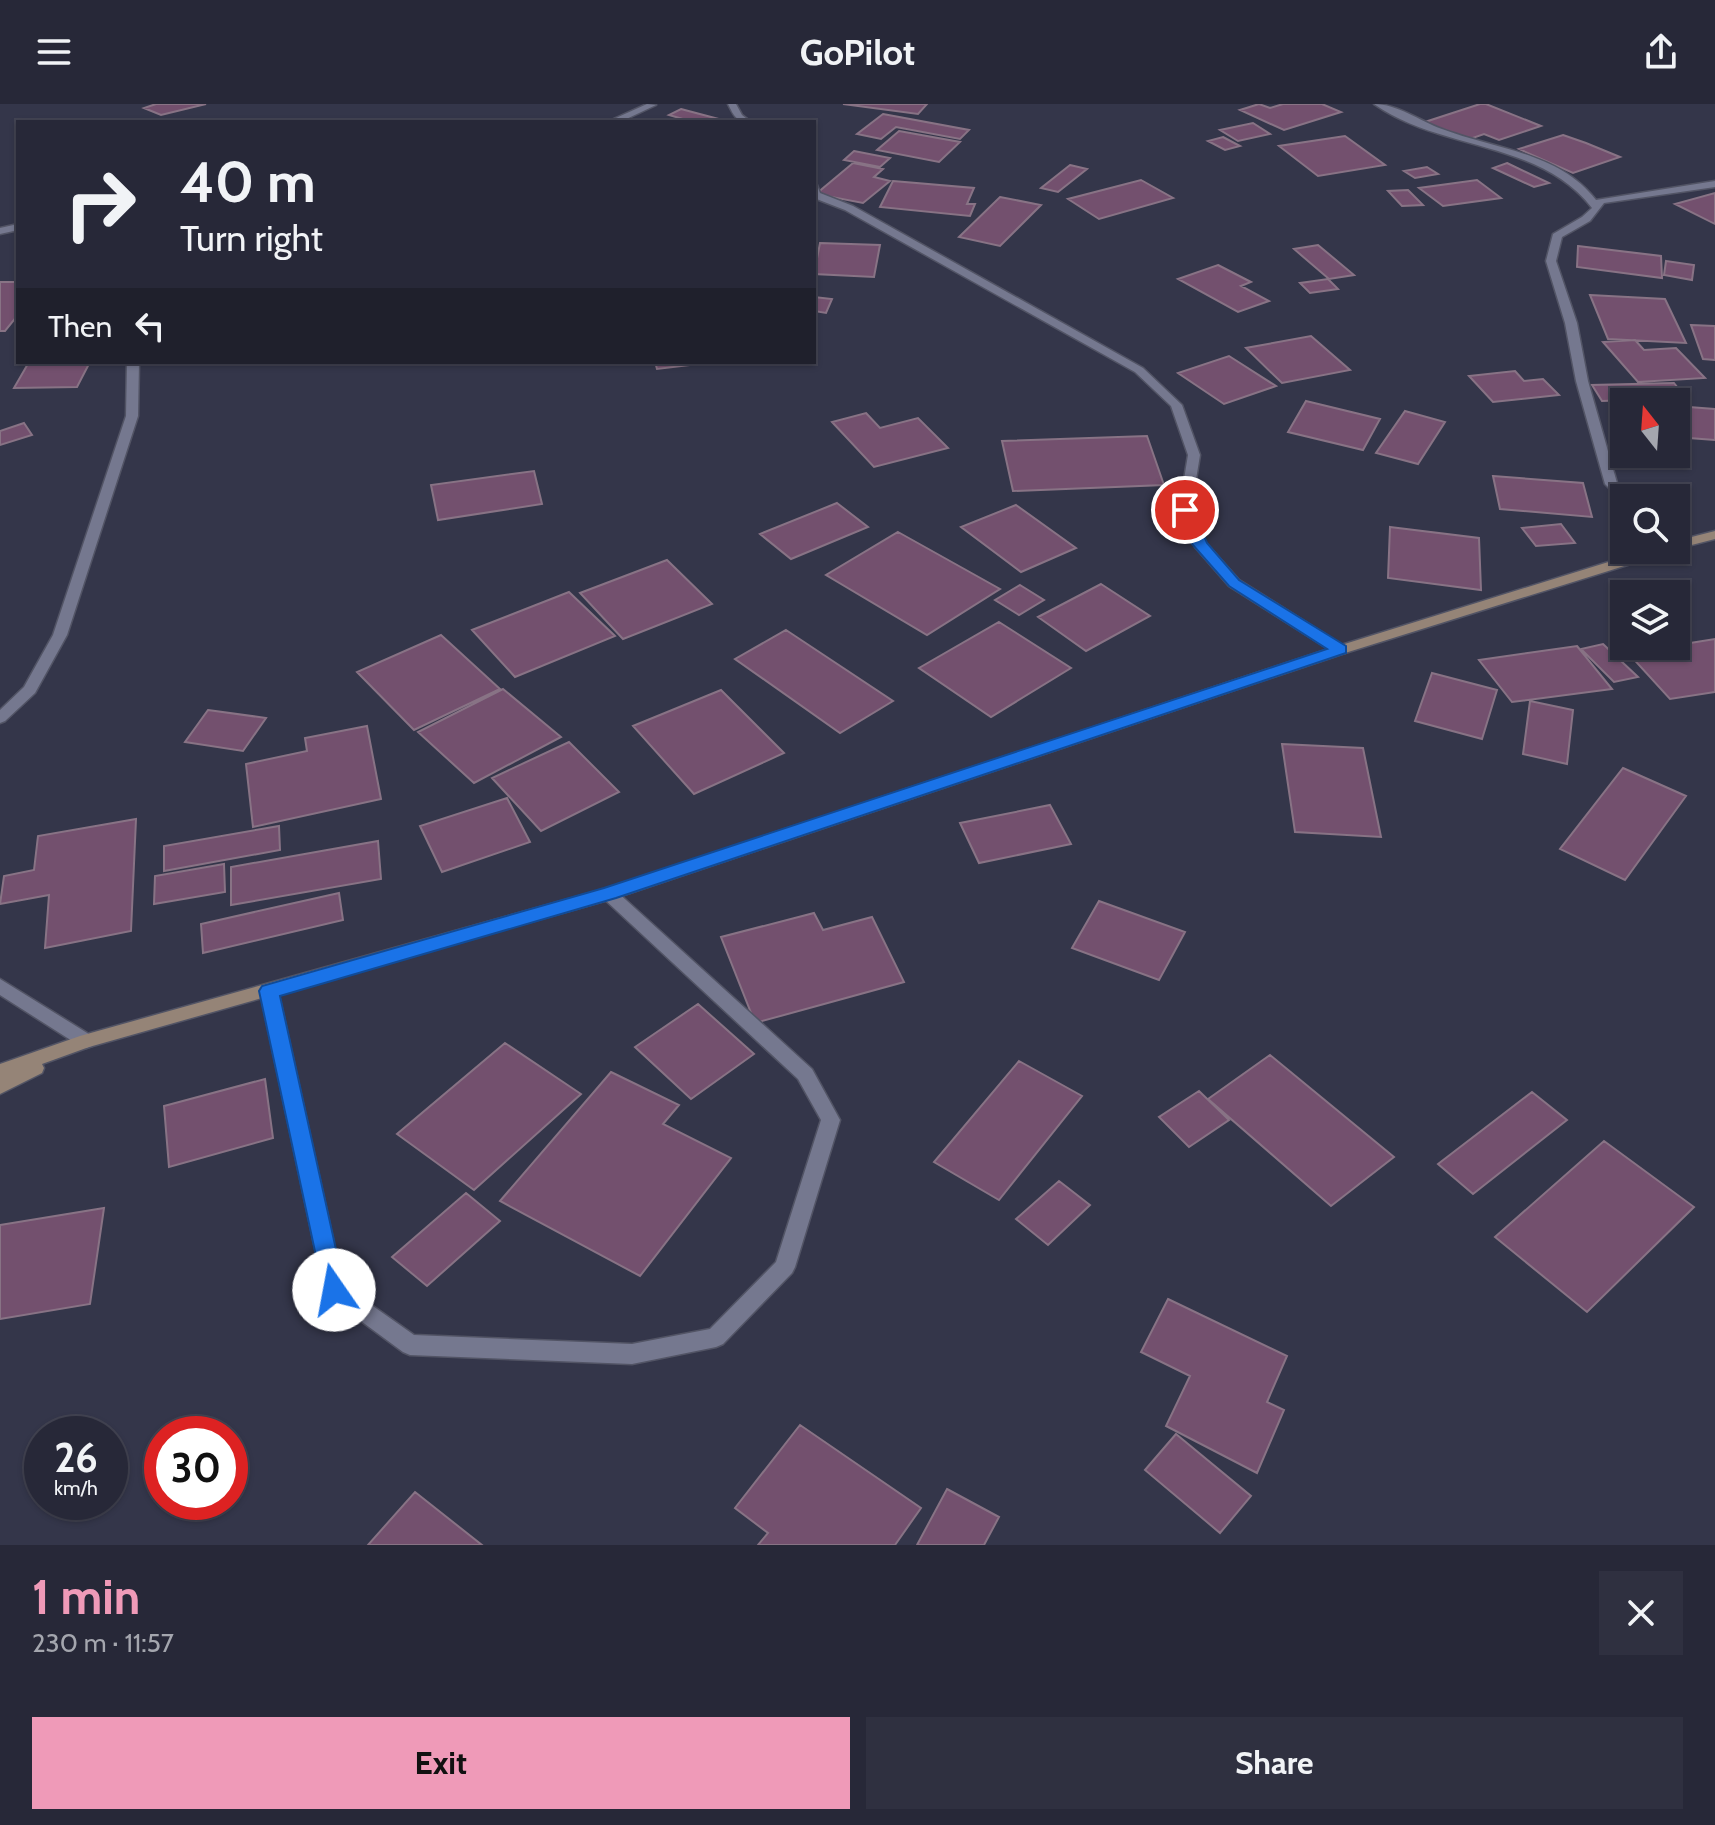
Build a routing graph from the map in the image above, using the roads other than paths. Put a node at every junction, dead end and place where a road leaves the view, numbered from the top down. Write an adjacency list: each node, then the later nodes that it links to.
1 (732, 104): 5 (street)
2 (1378, 104): 8 (street)
3 (652, 105): 4 (street)
4 (617, 120)
5 (743, 120)
6 (1715, 184): 8 (street)
7 (816, 195): 14 (street)
8 (1597, 208): 10 (street)
9 (133, 364): 15 (street)
10 (1611, 484)
11 (1715, 535): 12 (main road)
12 (1690, 540)
13 (1616, 564): 14 (main road)
14 (1340, 650): 16 (main road)
15 (0, 718)
16 (609, 894): 18 (main road); 18 (street)
17 (0, 986): 19 (street)
18 (269, 991): 19 (main road)
19 (86, 1041): 20 (main road); 21 (main road)
20 (0, 1072)
21 (0, 1087)

